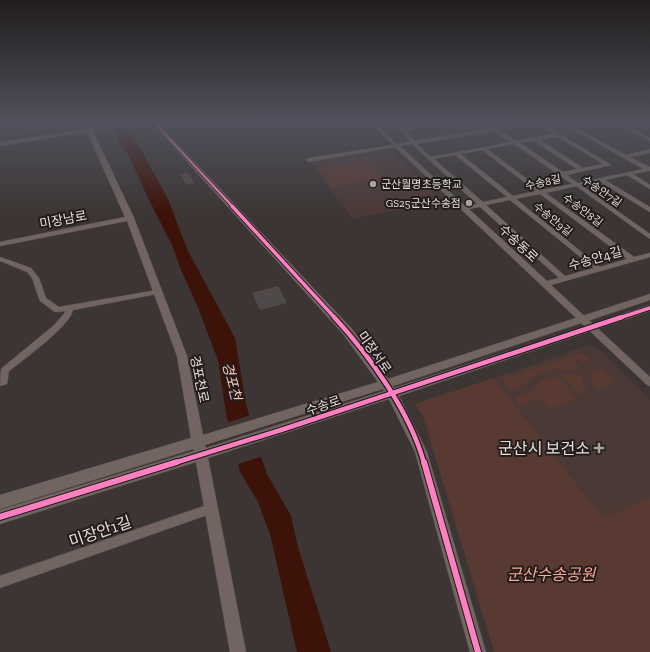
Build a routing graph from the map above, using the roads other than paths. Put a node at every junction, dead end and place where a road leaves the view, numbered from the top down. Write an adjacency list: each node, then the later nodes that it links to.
1 (100, 152): 29 (street, 경포천로)
2 (182, 152): 45 (street, 미장서로)
3 (356, 152): 16 (street)
4 (403, 152): 27 (street, 수송동로)
5 (425, 152): 15 (street)
6 (465, 152): 13 (street)
7 (488, 152): 24 (street, 수송안8길)
8 (529, 152): 19 (street, 수송안7길)
9 (555, 152): 17 (street)
10 (588, 152): 17 (street)
11 (617, 152): 14 (street)
12 (643, 152): 14 (street)
13 (457, 154): 15 (street); 25 (street, 수송안9길)
14 (624, 156): 18 (street)
15 (432, 158): 26 (street)
16 (309, 160)
17 (582, 170): 19 (street)
18 (649, 170): 20 (street, 수송8길)
19 (562, 174): 22 (street, 수송안7길)
20 (629, 174): 21 (street, 수송8길); 23 (street)
21 (601, 180): 22 (street, 수송8길); 28 (street)
22 (576, 185): 24 (street, 수송8길); 30 (street, 수송안7길)
23 (650, 187)
24 (542, 192): 25 (street, 수송8길); 34 (street, 수송안8길)
25 (512, 199): 26 (street, 수송8길); 35 (street, 수송안9길)
26 (483, 205): 27 (street, 수송8길); 36 (street)
27 (465, 208): 37 (street, 수송동로)
28 (650, 210)
29 (130, 218): 31 (street, 미장남로); 38 (street, 경포천로)
30 (650, 237)
31 (0, 244)
32 (650, 255): 34 (street, 수송안4길)
33 (0, 260): 41 (street)
34 (633, 260): 35 (street, 수송안4길)
35 (599, 270): 36 (street, 수송안4길)
36 (564, 279): 37 (street, 수송안4길)
37 (546, 284): 42 (street, 수송동로)
38 (157, 292): 41 (street); 46 (street, 경포천로)
39 (650, 297): 42 (street, 수송로)
40 (650, 308): 42 (street, 수송로)
41 (69, 309): 43 (street)
42 (587, 323): 44 (street, 수송동로); 45 (street, 수송로)
43 (0, 382)
44 (650, 382)
45 (388, 388): 46 (street, 수송로); 46 (street, 수송로); 52 (street, 미장서로)
46 (204, 447): 47 (street, 수송로); 48 (street, 경포천로); 49 (street, 수송로)
47 (0, 502)
48 (210, 510): 50 (street, 미장안1길); 51 (street, 경포천로)
49 (0, 516)
50 (0, 582)
51 (238, 652)
52 (478, 652)

